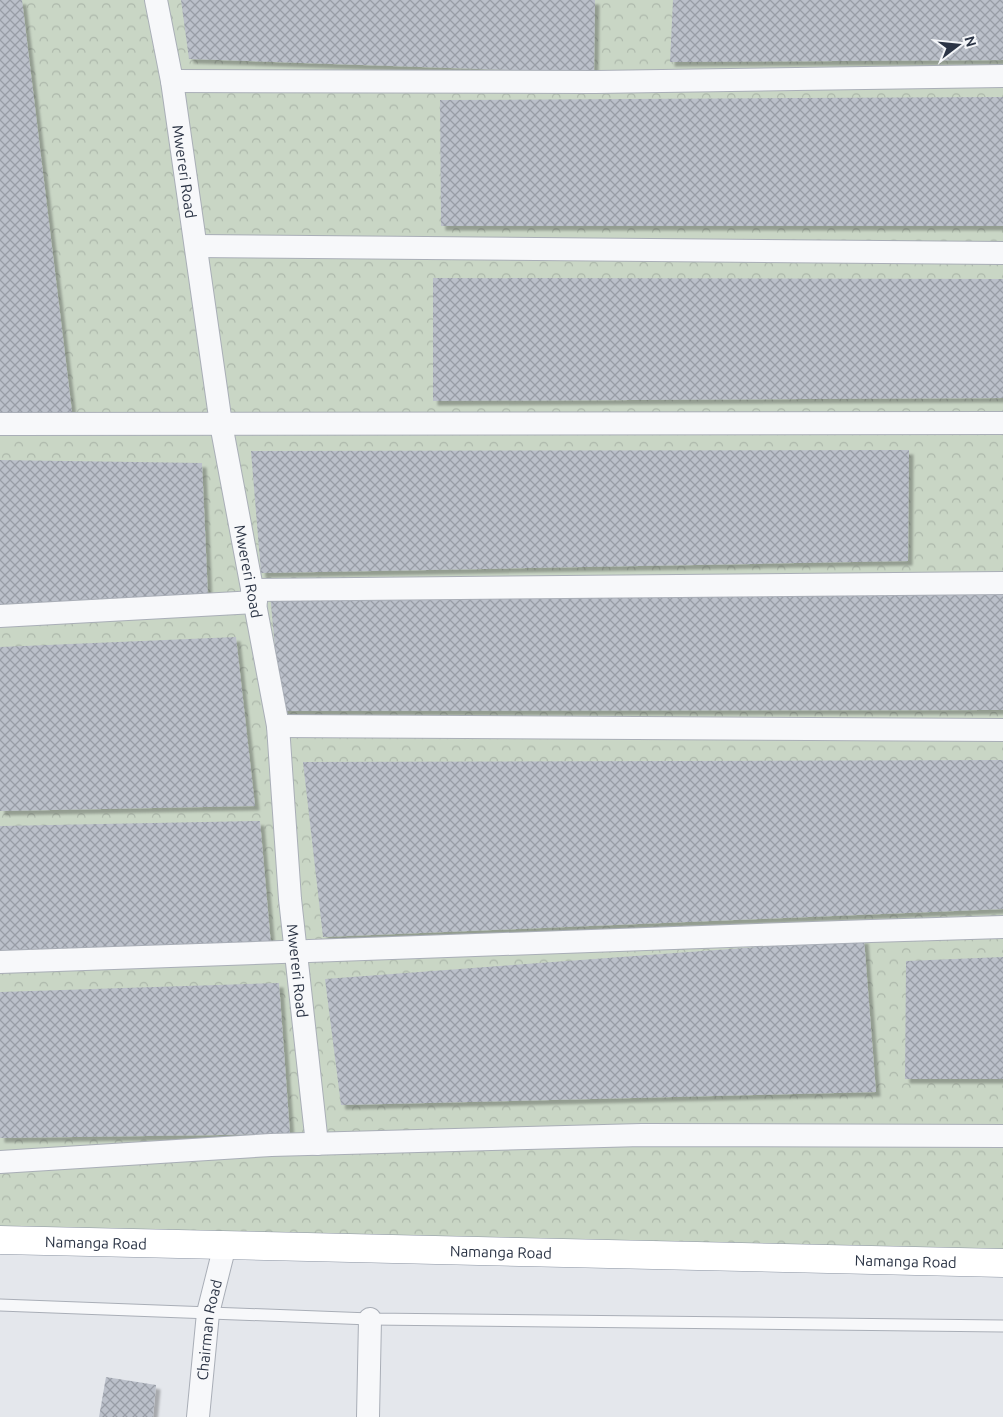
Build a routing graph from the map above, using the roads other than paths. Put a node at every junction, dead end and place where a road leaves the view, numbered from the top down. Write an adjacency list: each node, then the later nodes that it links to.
1 (156, 0): 3 (street, Mwereri Road)
2 (1003, 76): 3 (street)
3 (172, 81): 4 (street, Mwereri Road)
4 (196, 246): 5 (street); 8 (street, Mwereri Road)
5 (1003, 252)
6 (1003, 423): 8 (street)
7 (0, 424): 8 (street)
8 (221, 424): 10 (street, Mwereri Road)
9 (1003, 583): 10 (street)
10 (254, 596): 11 (street); 12 (street, Mwereri Road)
11 (0, 616)
12 (278, 726): 13 (street); 15 (street, Mwereri Road)
13 (1003, 730)
14 (1003, 927): 15 (street)
15 (296, 951): 16 (street); 18 (street, Mwereri Road)
16 (0, 962)
17 (1003, 1136): 18 (street)
18 (317, 1144): 19 (street)
19 (0, 1162)
20 (0, 1240): 21 (highway, Namanga Road)
21 (225, 1245): 22 (highway, Namanga Road); 24 (street, Chairman Road)
22 (1003, 1262)
23 (0, 1305): 24 (lane)
24 (208, 1313): 25 (lane); 27 (street, Chairman Road)
25 (370, 1318): 26 (lane); 28 (street)
26 (1003, 1326)
27 (198, 1417)
28 (368, 1417)

